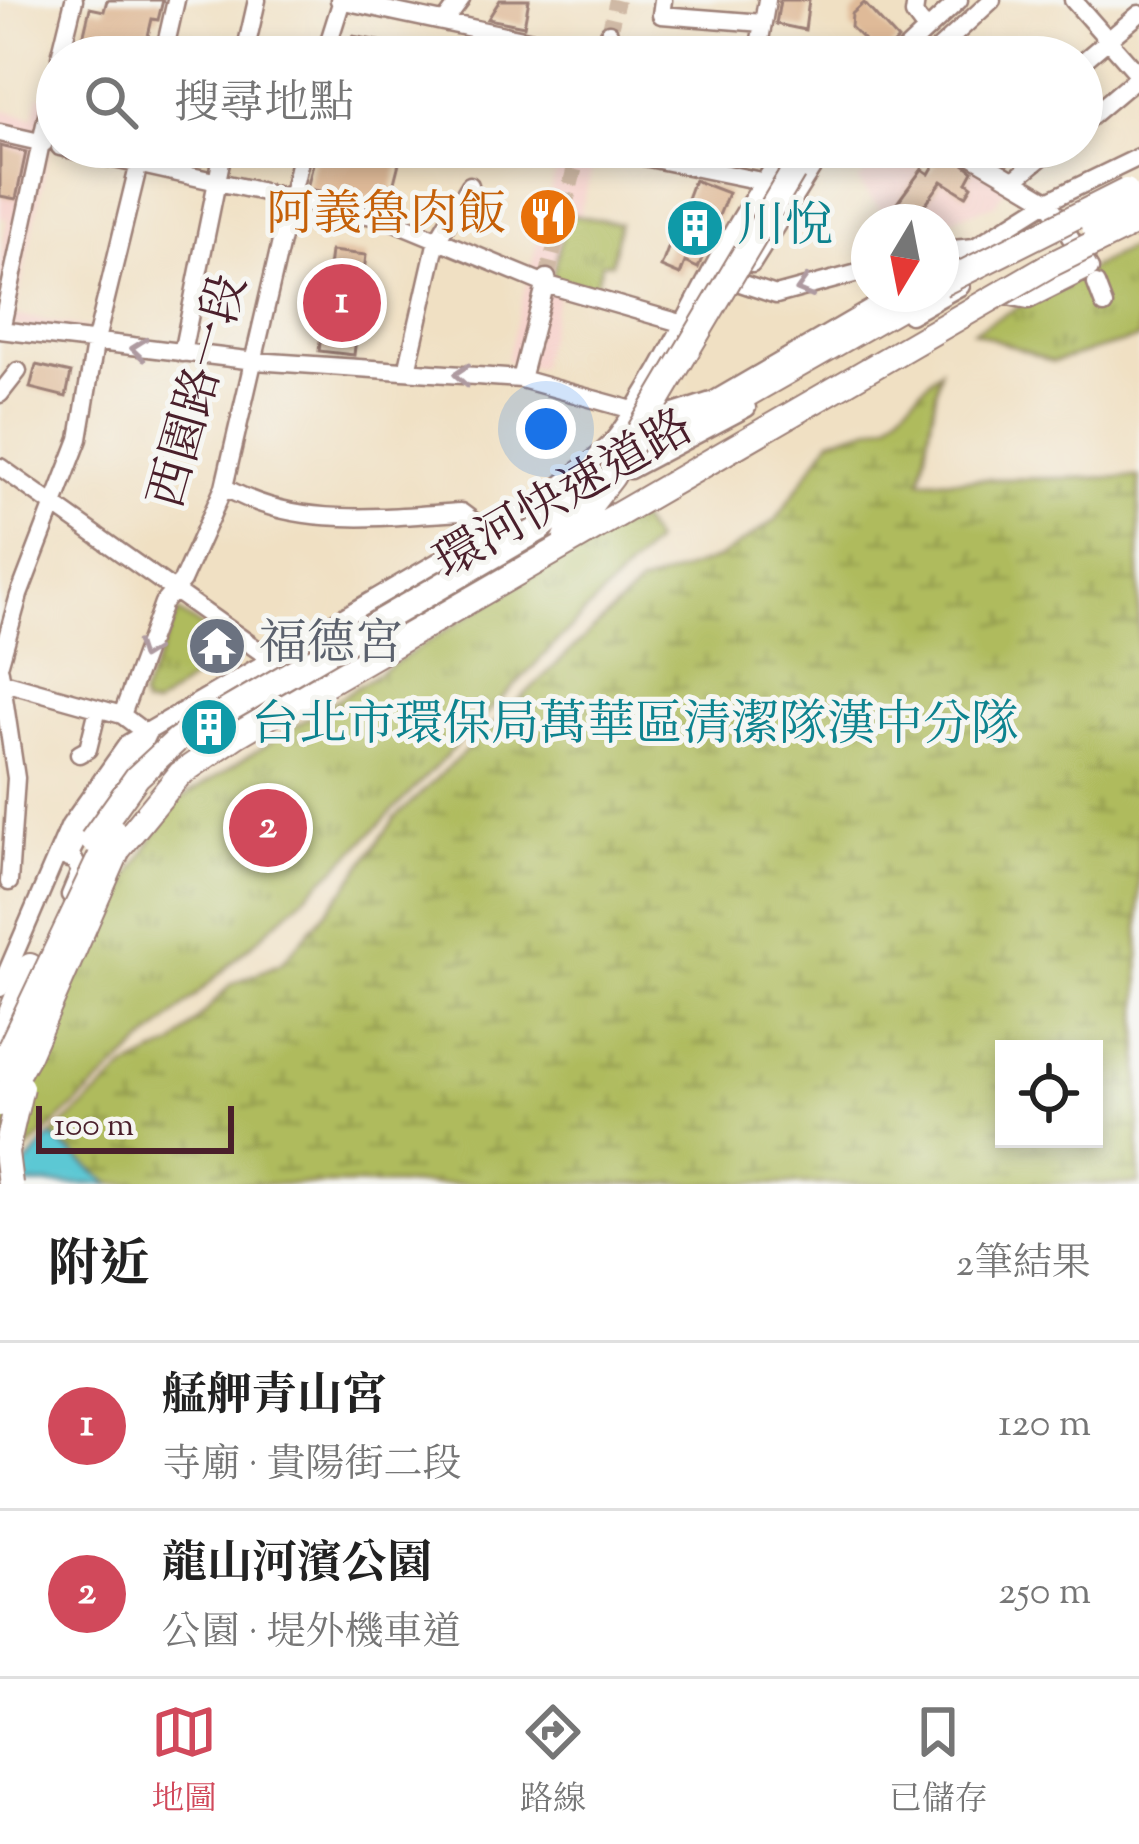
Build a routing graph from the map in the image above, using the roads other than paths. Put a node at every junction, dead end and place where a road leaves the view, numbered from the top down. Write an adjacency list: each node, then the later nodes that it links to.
1 (74, 0): 17 (street)
2 (176, 0): 18 (street)
3 (257, 0): 19 (street)
4 (341, 0): 13 (street); 20 (street)
5 (461, 0): 13 (street)
6 (663, 0): 14 (street)
7 (767, 0): 14 (street)
8 (916, 0): 15 (street)
9 (959, 0): 15 (street)
10 (992, 0): 25 (street)
11 (1073, 0): 26 (street)
12 (1139, 14): 26 (street)
13 (446, 20): 21 (street)
14 (763, 22): 23 (street)
15 (926, 30): 24 (street)
16 (609, 33): 22 (street)
17 (65, 36)
18 (168, 36)
19 (249, 36)
20 (330, 36)
21 (514, 36)
22 (608, 36)
23 (761, 36)
24 (920, 36)
25 (953, 36)
26 (1107, 39): 27 (street); 28 (street)
27 (1103, 43)
28 (1139, 75): 29 (street)
29 (1103, 106)
30 (0, 133): 31 (street)
31 (36, 142)
32 (36, 152): 69 (street)
33 (1139, 157): 50 (street)
34 (138, 168): 70 (street)
35 (176, 168): 47 (street)
36 (219, 168): 47 (street)
37 (298, 168): 49 (street, 西園路一段)
38 (698, 168): 44 (street)
39 (780, 168): 44 (street)
40 (787, 168): 78 (highway, bridge)
41 (808, 168): 63 (street)
42 (999, 168): 45 (street)
43 (1029, 168): 45 (street)
44 (761, 181): 68 (street)
45 (1014, 181): 50 (street)
46 (1139, 181): 53 (street); 61 (highway, bridge)
47 (216, 182): 49 (street); 71 (street)
48 (470, 185): 55 (street)
49 (291, 199): 55 (street); 72 (street, 西園路一段)
50 (1048, 201): 53 (street); 56 (street)
51 (1139, 205): 53 (street); 102 (highway, 環河快速道路, bridge)
52 (1139, 220): 95 (highway, 環河快速道路, bridge)
53 (1065, 224): 58 (street); 78 (street)
54 (1139, 230): 58 (street)
55 (437, 240): 62 (street); 74 (street)
56 (976, 247): 57 (street); 59 (street)
57 (959, 248)
58 (1082, 254): 84 (street)
59 (959, 257)
60 (851, 275): 63 (street, one-way to 63)
61 (959, 275)
62 (546, 281): 68 (street); 75 (street)
63 (740, 283): 77 (street)
64 (1096, 284): 65 (street)
65 (1104, 305)
66 (865, 312): 77 (street)
67 (891, 312): 77 (highway)
68 (684, 324): 77 (street)
69 (0, 330): 70 (street)
70 (95, 344): 71 (street, one-way to 70); 82 (street)
71 (182, 353): 72 (street)
72 (255, 361): 74 (street); 80 (street, 西園路一段)
73 (18, 371): 76 (street)
74 (406, 371): 75 (street, one-way to 74)
75 (521, 379): 77 (street)
76 (0, 394)
77 (645, 414): 78 (street); 81 (street)
78 (628, 459): 81 (street); 95 (highway, bridge); 96 (highway, bridge)
79 (0, 467): 82 (street)
80 (224, 487): 83 (street); 85 (street, 西園路一段)
81 (550, 496): 83 (street)
82 (56, 507): 85 (street); 87 (street)
83 (488, 532): 86 (street)
84 (573, 547): 103 (street); 104 (street)
85 (174, 590): 86 (street); 89 (street, 西園路一段, one-way to 89)
86 (268, 657): 90 (street)
87 (1, 674): 88 (street); 93 (street)
88 (98, 709): 89 (street); 91 (street)
89 (122, 715): 90 (street)
90 (147, 734): 92 (street); 94 (street)
91 (80, 754)
92 (70, 853): 94 (street); 100 (street, bridge)
93 (5, 881): 94 (street)
94 (47, 884): 97 (street)
95 (105, 886): 101 (highway, 環河快速道路, bridge)
96 (30, 966): 98 (highway); 99 (highway)
97 (0, 988)
98 (0, 1019)
99 (0, 1040)
100 (0, 1052)
101 (29, 1053): 103 (highway, 環河快速道路, bridge); 105 (highway, bridge)
102 (0, 1069)
103 (0, 1102)
104 (0, 1124)
105 (10, 1184)

